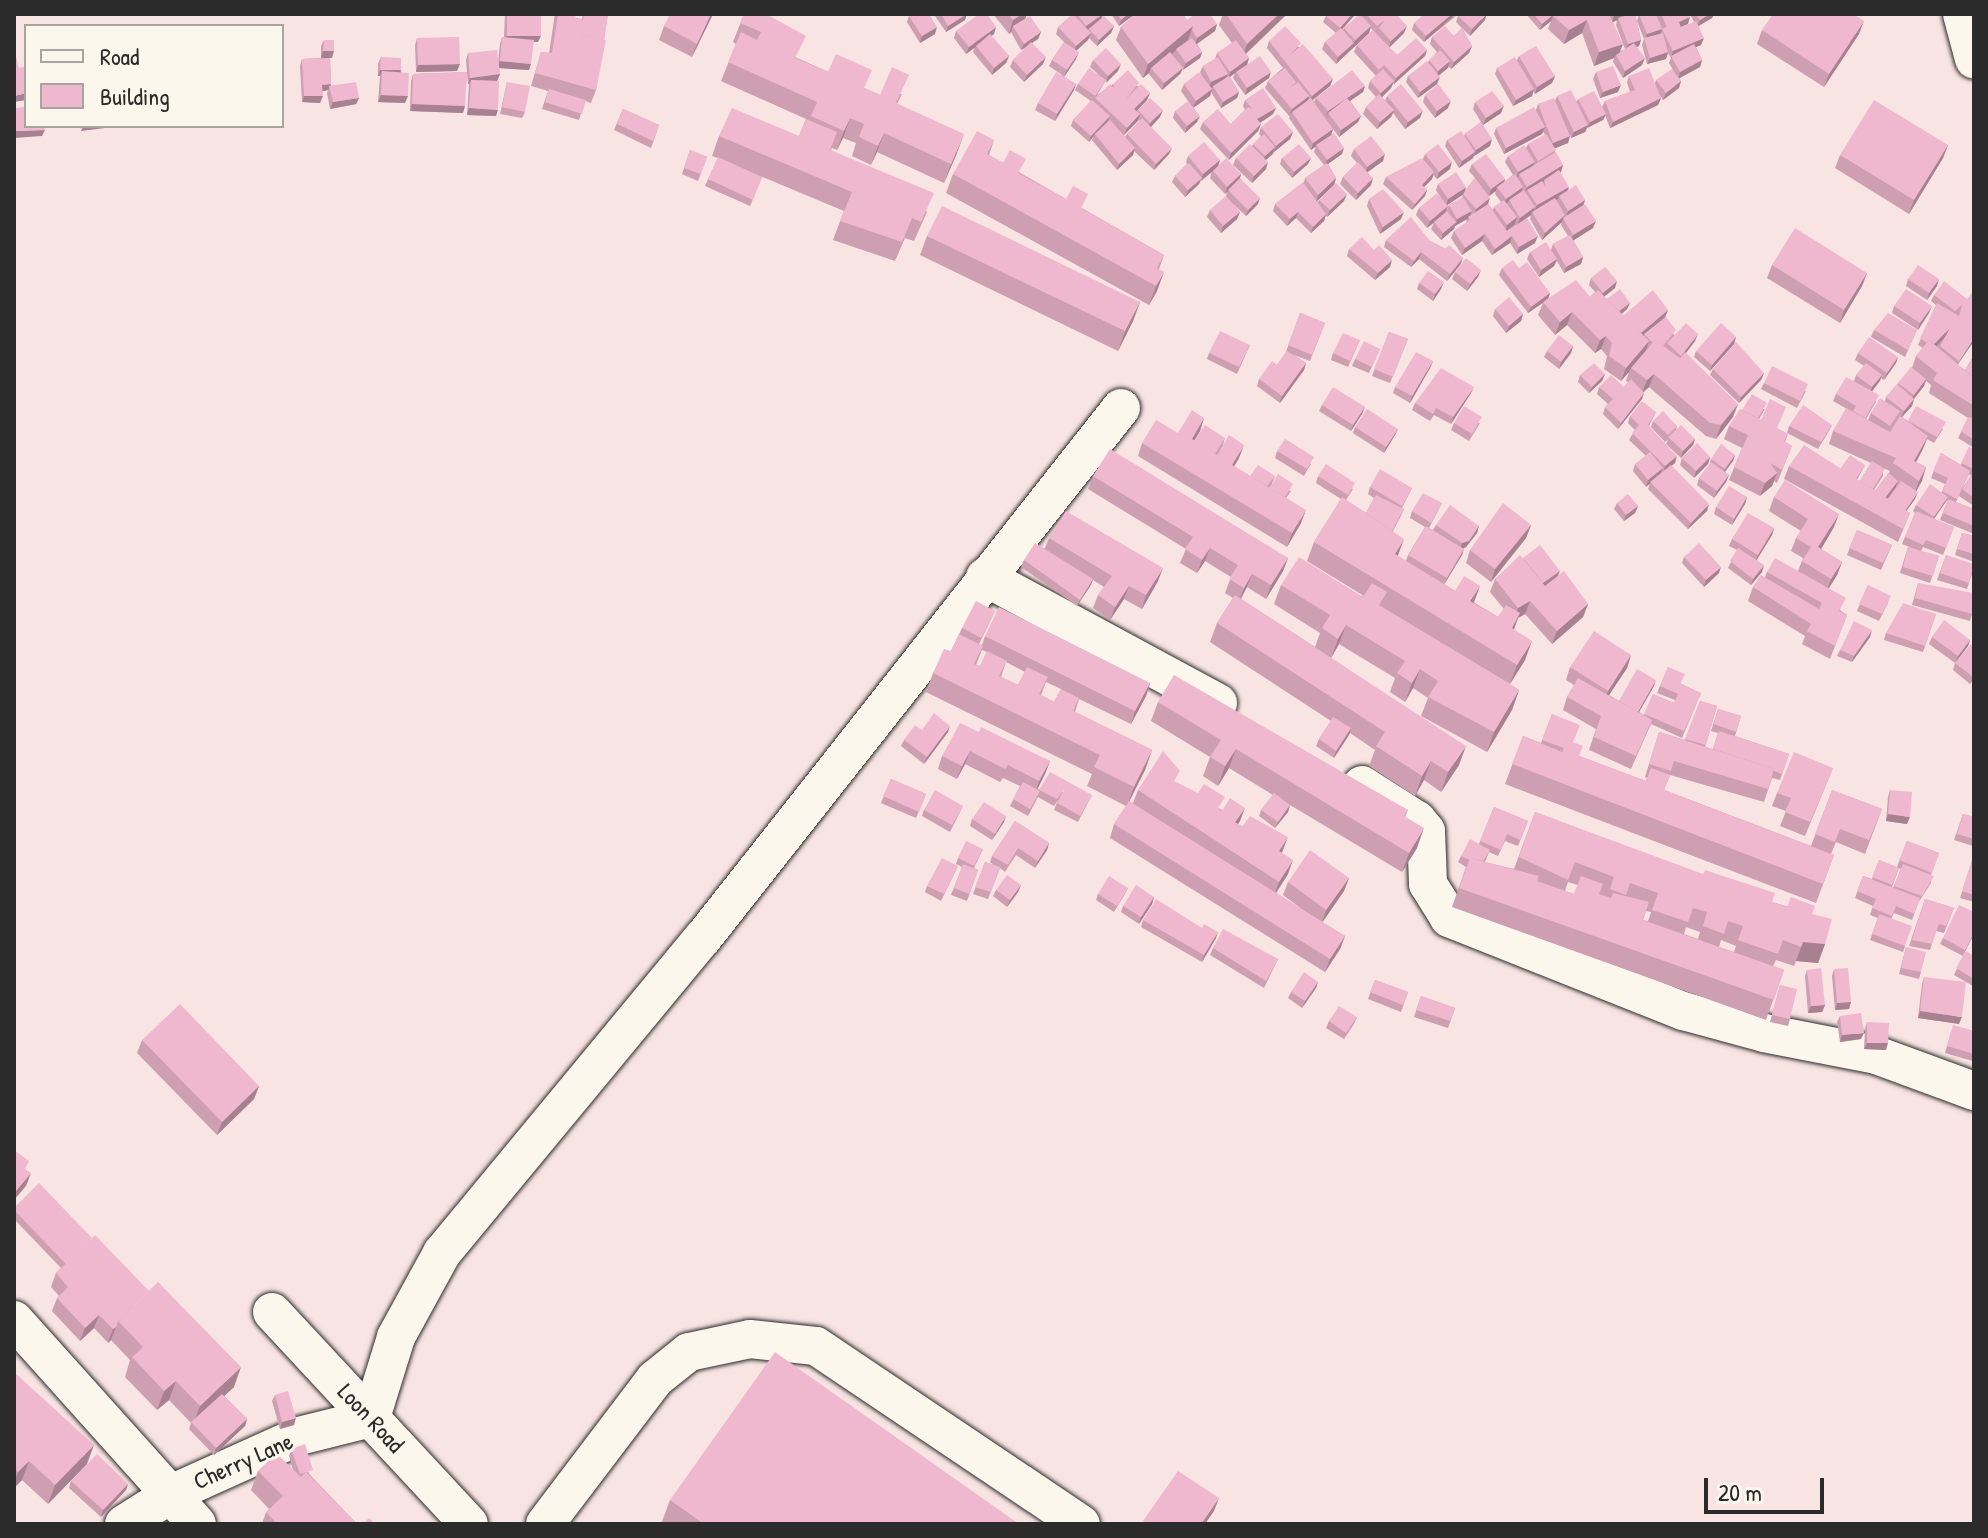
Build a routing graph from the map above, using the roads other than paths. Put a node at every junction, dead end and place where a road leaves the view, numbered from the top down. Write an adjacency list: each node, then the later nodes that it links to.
1 (1962, 14): 2 (street)
2 (1974, 59)
3 (1121, 408): 4 (street)
4 (985, 577): 5 (street); 10 (street)
5 (1246, 718)
6 (1325, 764): 7 (street)
7 (1974, 1091)
8 (272, 1312): 10 (street, Loon Road)
9 (14, 1320): 11 (street)
10 (371, 1418): 11 (street, Cherry Lane); 14 (street, Loon Road)
11 (173, 1493): 12 (street, Cherry Lane); 13 (street)
12 (124, 1524)
13 (197, 1524)
14 (469, 1524)
15 (545, 1524): 16 (street)
16 (1081, 1524)

